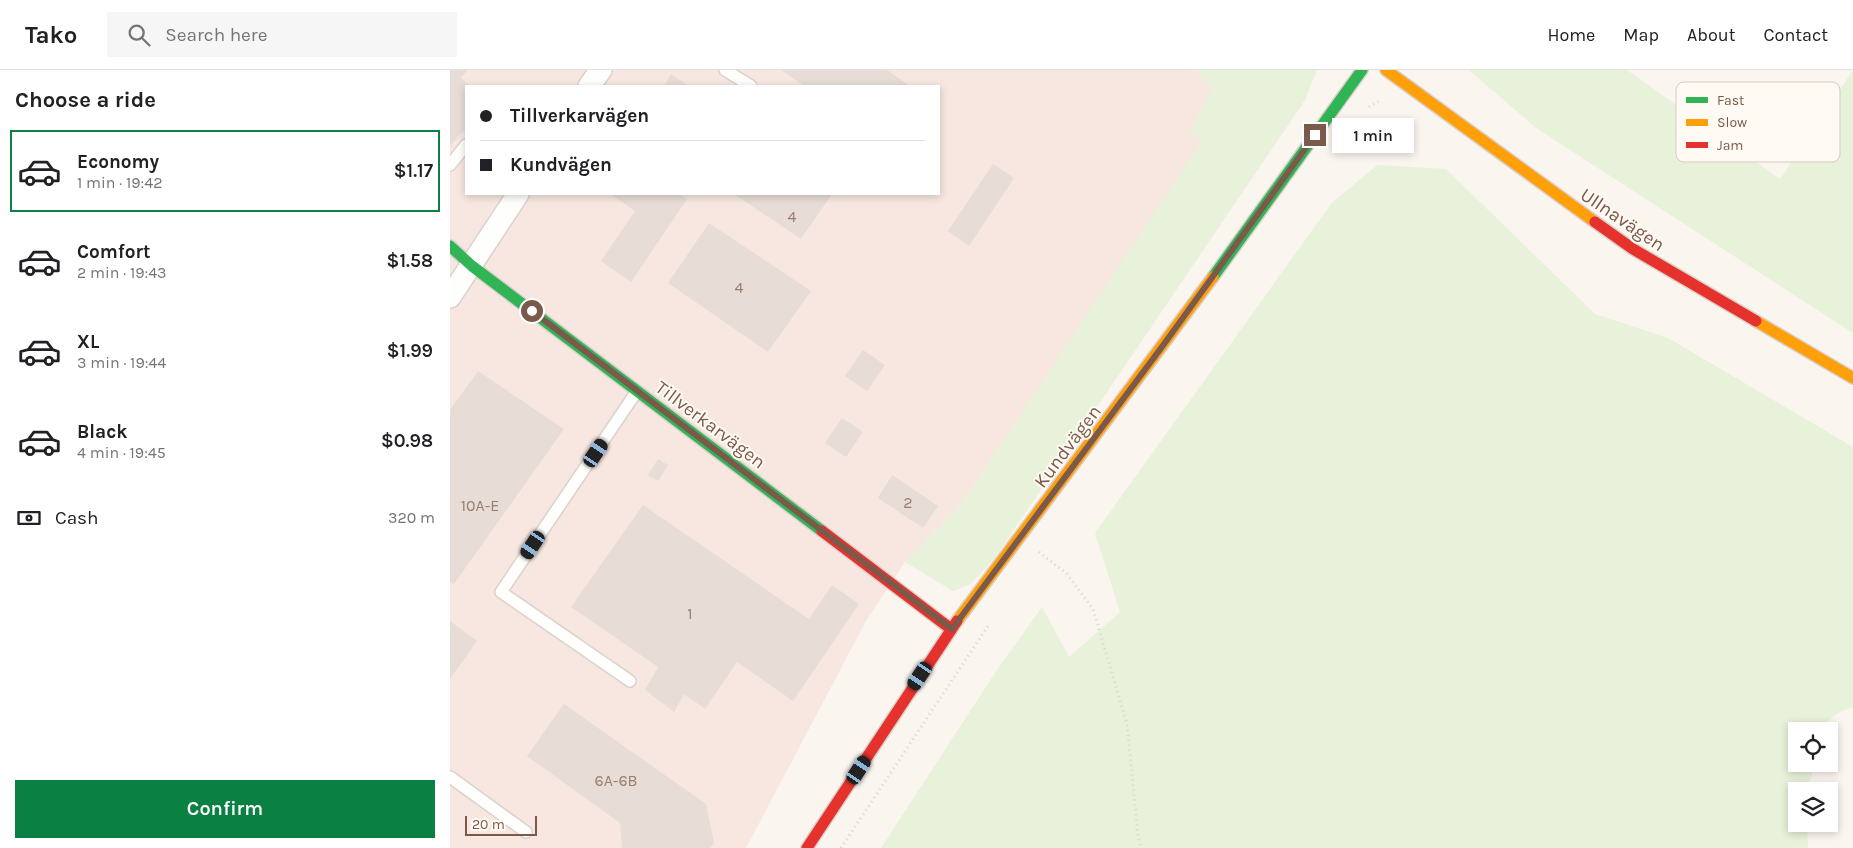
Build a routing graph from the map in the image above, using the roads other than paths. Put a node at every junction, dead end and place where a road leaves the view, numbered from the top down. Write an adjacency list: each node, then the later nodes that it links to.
1 (601, 70): 5 (street)
2 (725, 70): 6 (lane)
3 (1362, 70): 15 (street, Kundvägen)
4 (1386, 70): 13 (street, Ullnavägen)
5 (590, 85)
6 (749, 85)
7 (465, 146): 8 (lane)
8 (450, 165)
9 (517, 195): 11 (street)
10 (450, 246): 11 (street, Tillverkarvägen)
11 (472, 266): 12 (street); 14 (street, Tillverkarvägen)
12 (450, 296)
13 (1853, 378)
14 (637, 391): 15 (street, Tillverkarvägen); 16 (lane)
15 (952, 629): 19 (street, Kundvägen)
16 (630, 681)
17 (450, 777): 18 (lane)
18 (526, 832)
19 (807, 848)

